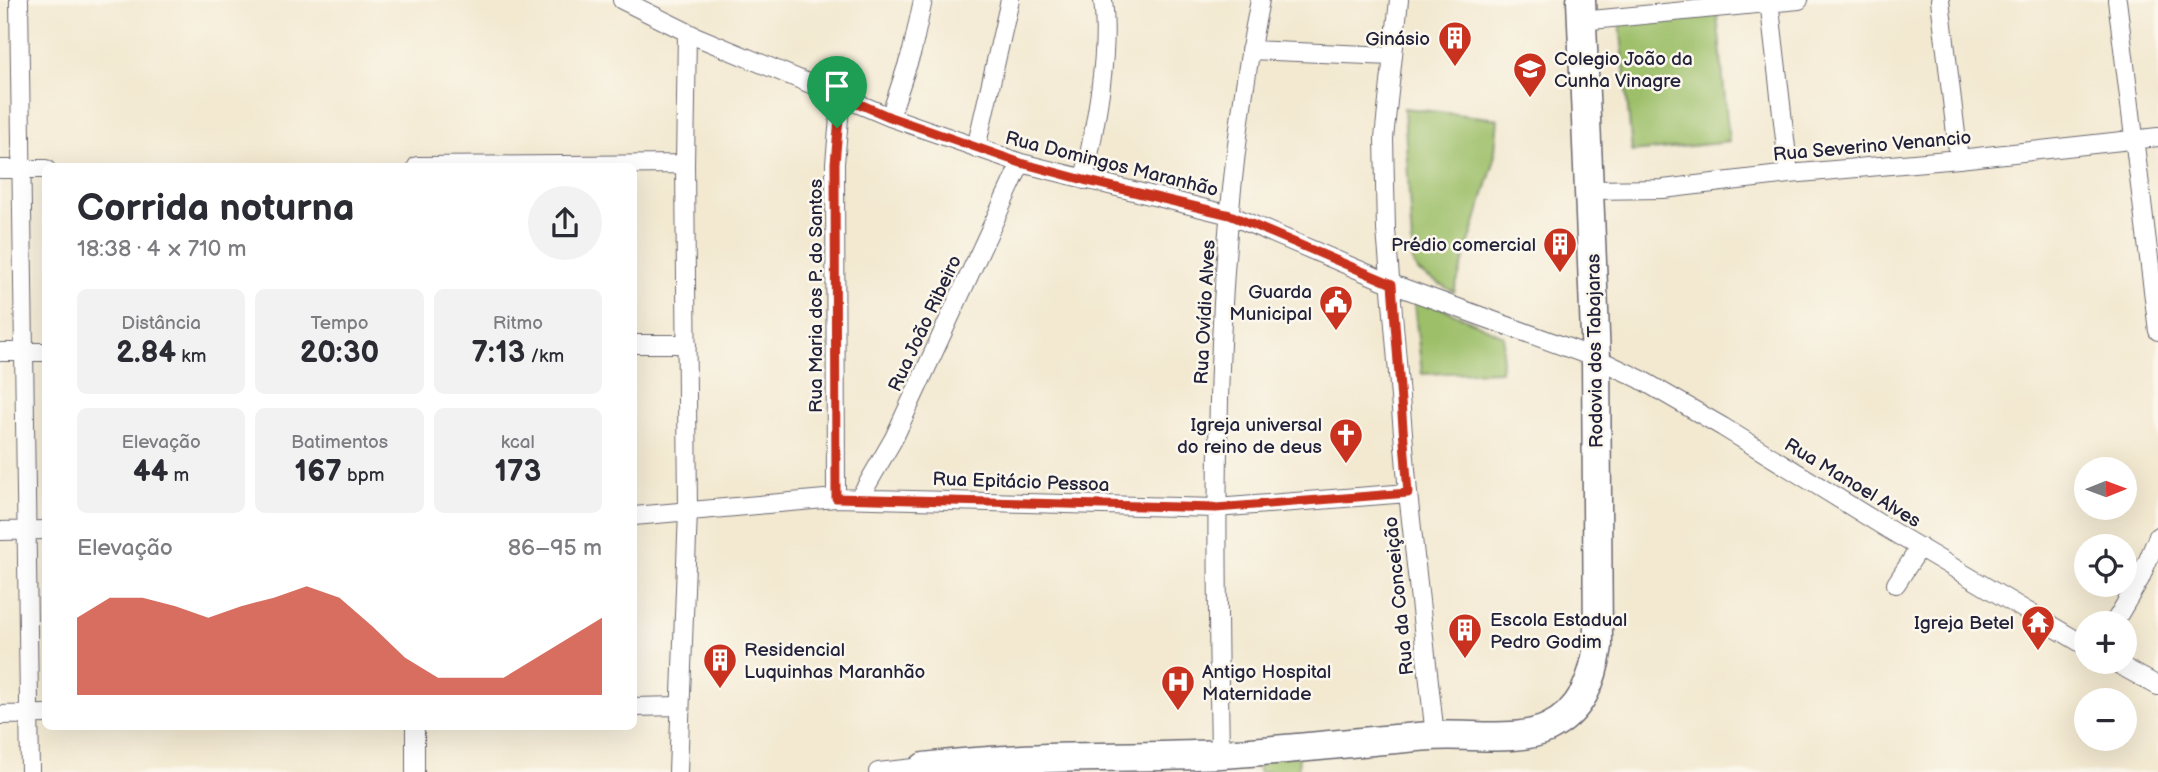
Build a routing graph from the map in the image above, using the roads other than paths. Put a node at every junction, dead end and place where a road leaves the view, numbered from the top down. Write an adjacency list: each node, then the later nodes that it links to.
1 (19, 0): 26 (street)
2 (622, 0): 13 (street, Rua Domingos Maranhão)
3 (923, 0): 17 (street)
4 (1010, 0): 20 (street)
5 (1103, 0): 29 (street)
6 (1260, 0): 14 (street, Rua Ovídio Alves)
7 (1399, 0): 15 (street, Rua da Conceição)
8 (1799, 0): 11 (street)
9 (1940, 0): 21 (street)
10 (2117, 0): 19 (street)
11 (1769, 1): 12 (street); 28 (street)
12 (1581, 11): 30 (main road, Rodovia dos Tabajaras)
13 (687, 32): 16 (street, Rua Domingos Maranhão); 24 (street)
14 (1250, 50): 15 (street); 31 (street, Rua Ovídio Alves)
15 (1391, 56): 32 (street, Rua da Conceição)
16 (841, 96): 17 (street, Rua Domingos Maranhão); 42 (street, Rua Maria dos P. do Santos)
17 (890, 117): 20 (street, Rua Domingos Maranhão)
18 (2158, 137): 19 (street, Rua Severino Venancio)
19 (2133, 139): 21 (street, Rua Severino Venancio); 33 (street)
20 (976, 148): 22 (street, Rua Domingos Maranhão)
21 (1959, 159): 28 (street, Rua Severino Venancio)
22 (1021, 163): 29 (street, Rua Domingos Maranhão); 41 (street, Rua João Ribeiro)
23 (637, 164): 24 (street)
24 (685, 164): 35 (street)
25 (0, 169): 26 (street)
26 (21, 169): 27 (street); 37 (street)
27 (42, 169)
28 (1789, 174): 30 (street, Rua Severino Venancio)
29 (1084, 180): 31 (street, Rua Domingos Maranhão)
30 (1589, 190): 39 (main road, Rodovia dos Tabajaras)
31 (1230, 215): 32 (street, Rua Domingos Maranhão); 43 (street, Rua Ovídio Alves)
32 (1392, 284): 39 (street, Rua Domingos Maranhão); 40 (street, Rua da Conceição)
33 (2158, 331)
34 (637, 344): 35 (street)
35 (687, 344): 44 (street)
36 (0, 352): 37 (street)
37 (25, 352): 38 (street); 46 (street)
38 (42, 352)
39 (1596, 358): 49 (street, Rua Manoel Alves); 60 (main road, Rodovia dos Tabajaras)
40 (1408, 493): 43 (street, Rua Epitácio Pessoa); 60 (street, Rua da Conceição)
41 (860, 497): 42 (street, Rua Epitácio Pessoa); 43 (street, Rua Epitácio Pessoa)
42 (836, 498): 44 (street, Rua Epitácio Pessoa)
43 (1216, 508): 61 (street, Rua Ovídio Alves)
44 (688, 511): 45 (street, Rua Epitácio Pessoa); 55 (street)
45 (637, 516)
46 (37, 530): 47 (street); 57 (street)
47 (0, 531)
48 (2158, 536): 51 (street)
49 (1920, 547): 50 (street); 52 (street, Rua Manoel Alves)
50 (1896, 584)
51 (2121, 611)
52 (2074, 639)
53 (2136, 674): 54 (street)
54 (2158, 686)
55 (680, 706): 56 (street); 65 (street)
56 (637, 707)
57 (37, 714): 58 (street); 63 (street)
58 (0, 715)
59 (415, 730): 64 (street)
60 (1435, 736): 61 (main road)
61 (1220, 754): 62 (main road)
62 (921, 770): 66 (street)
63 (30, 772)
64 (415, 772)
65 (678, 772)
66 (878, 772)

